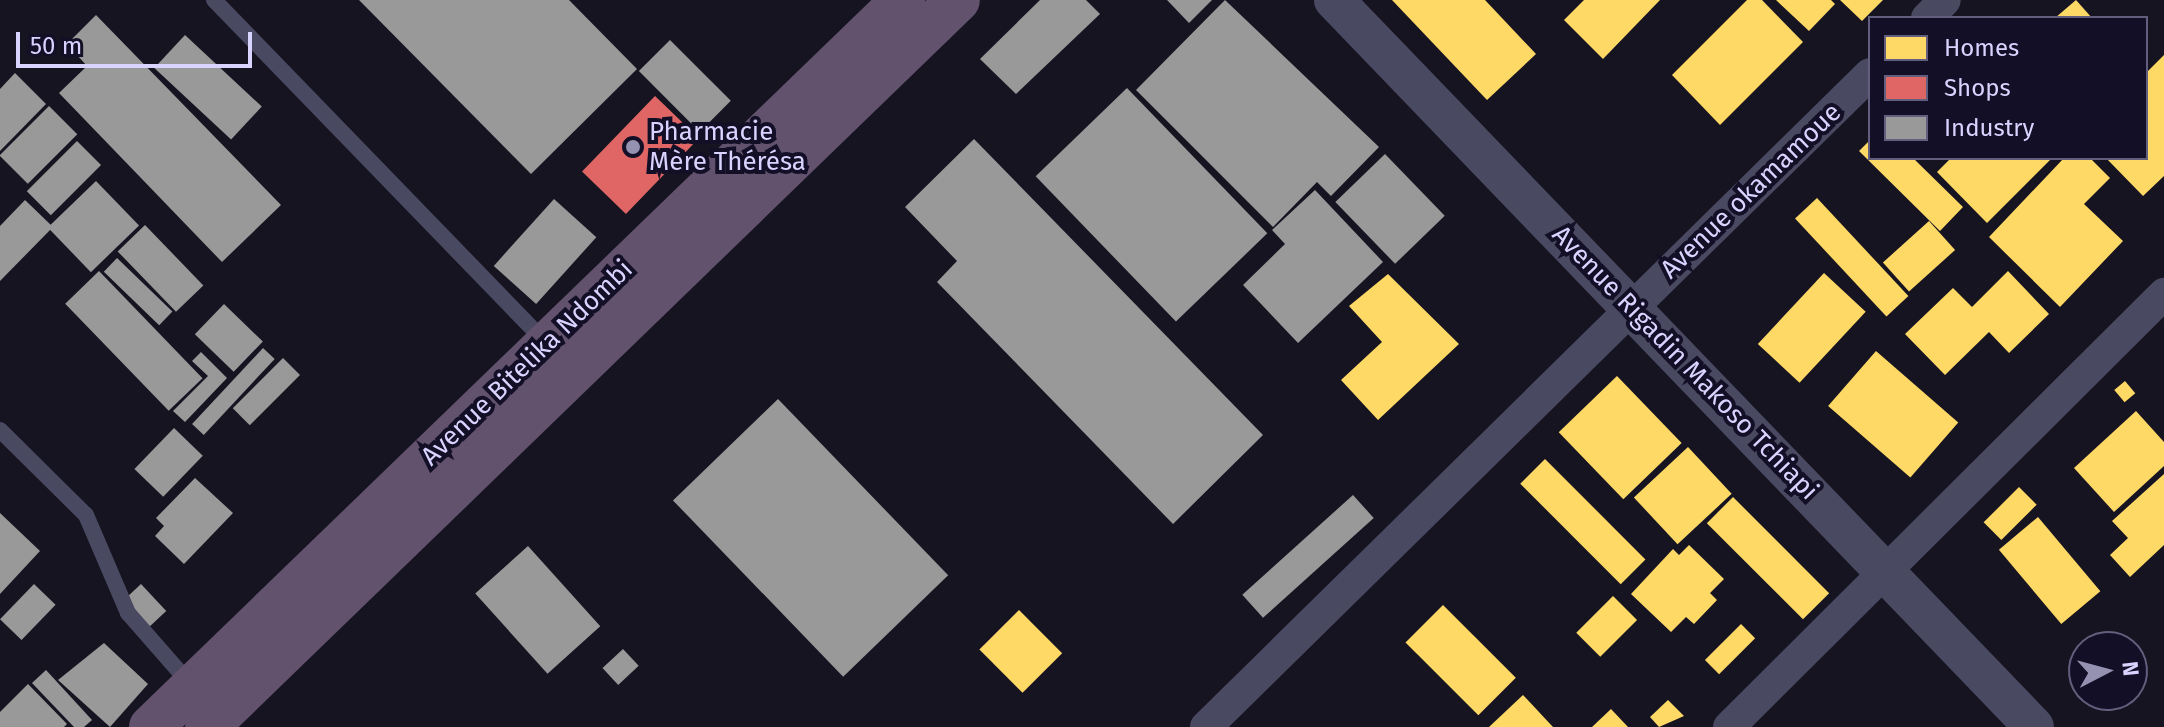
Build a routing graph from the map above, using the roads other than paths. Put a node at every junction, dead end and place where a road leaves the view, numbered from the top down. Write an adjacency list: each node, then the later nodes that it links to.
1 (214, 0): 10 (lane)
2 (903, 0): 10 (highway, Avenue Bitelika Ndombi)
3 (958, 0): 13 (highway, Avenue Bitelika Ndombi)
4 (1334, 0): 9 (street, Avenue Rigadin Makoso Tchiapi)
5 (1945, 0): 6 (street)
6 (1929, 16)
7 (1868, 76): 9 (street, Avenue okamamoue)
8 (2164, 294): 12 (street)
9 (1632, 308): 12 (street, Avenue Rigadin Makoso Tchiapi); 15 (street, Avenue okamamoue)
10 (550, 347): 13 (highway, Avenue Bitelika Ndombi)
11 (0, 430): 13 (lane)
12 (1884, 569): 16 (street); 17 (street, Avenue Rigadin Makoso Tchiapi)
13 (206, 709): 14 (highway, Avenue Bitelika Ndombi)
14 (151, 727)
15 (1206, 727)
16 (1729, 727)
17 (2034, 727)

